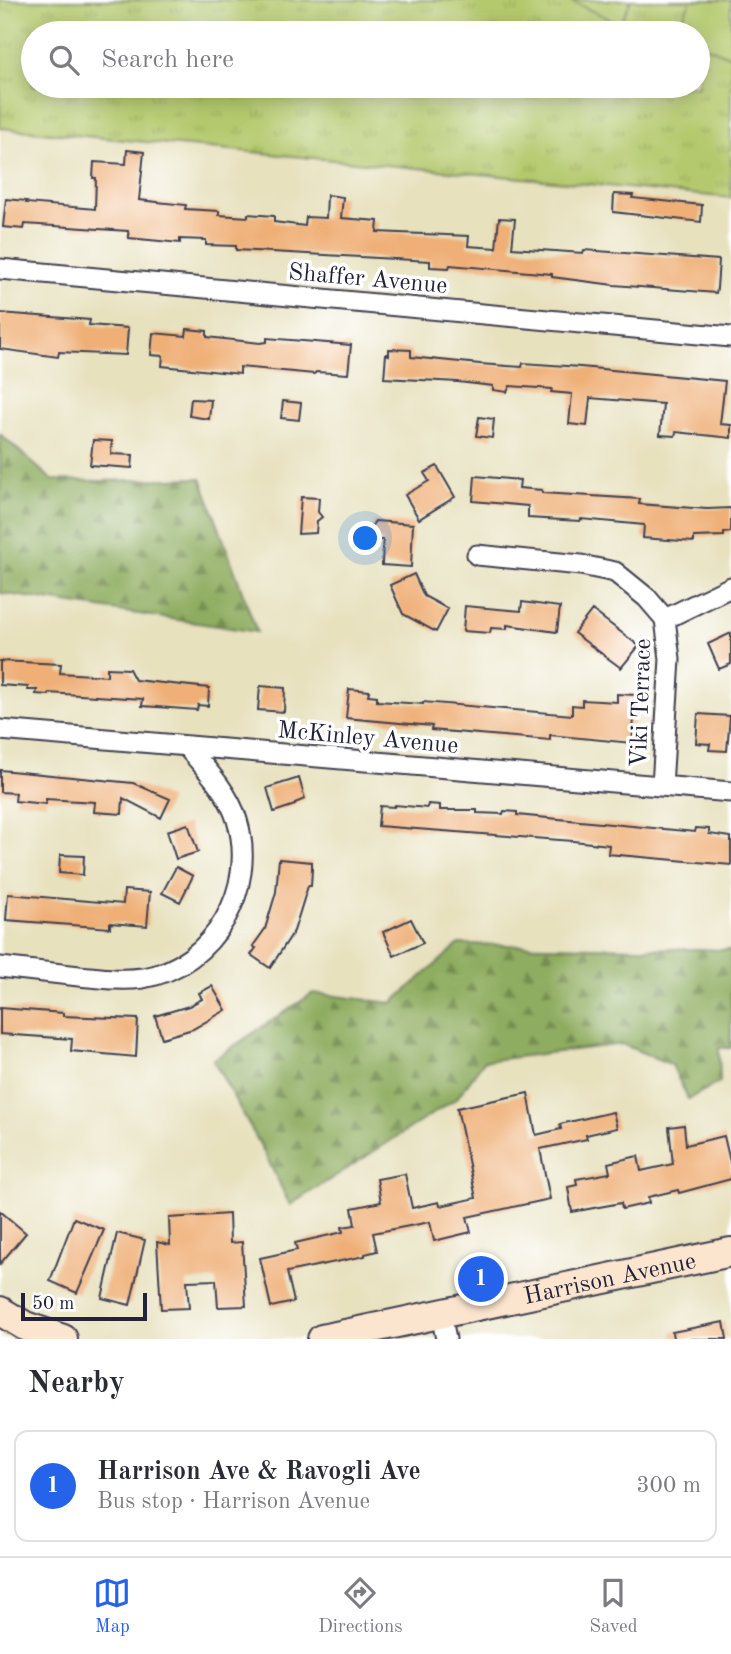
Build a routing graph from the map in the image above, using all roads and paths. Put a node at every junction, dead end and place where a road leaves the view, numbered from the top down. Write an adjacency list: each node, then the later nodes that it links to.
1 (0, 268): 2 (street, Shaffer Avenue)
2 (731, 337)
3 (477, 555): 5 (street, Viki Terrace)
4 (731, 587): 5 (street)
5 (665, 619): 8 (street, Viki Terrace)
6 (0, 730): 7 (street, McKinley Avenue)
7 (186, 746): 8 (street, McKinley Avenue); 10 (street)
8 (662, 786): 9 (street, McKinley Avenue)
9 (731, 792)
10 (0, 967)
11 (731, 1252): 13 (main road, Harrison Avenue)
12 (0, 1311): 14 (main road)
13 (444, 1326): 15 (main road, Harrison Avenue)
14 (63, 1339)
15 (323, 1339)

